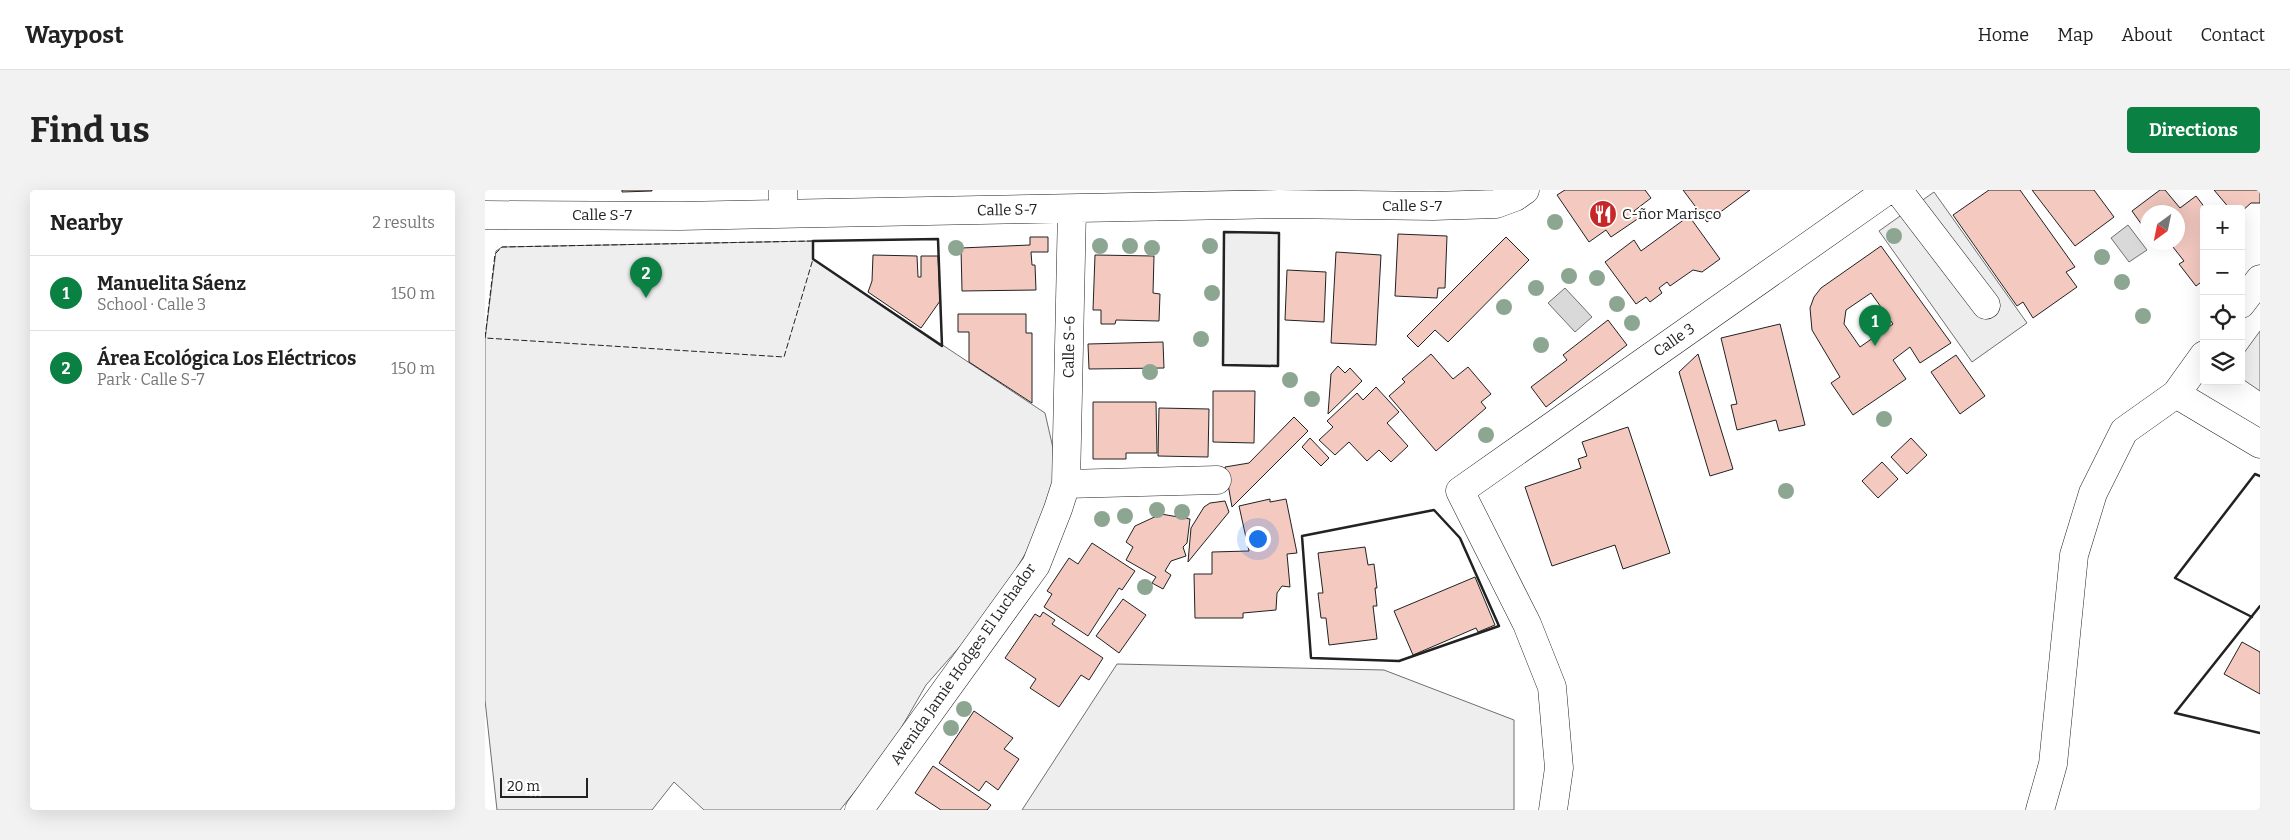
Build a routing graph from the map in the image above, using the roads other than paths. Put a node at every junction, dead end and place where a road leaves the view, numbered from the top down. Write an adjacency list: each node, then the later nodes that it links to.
1 (1525, 190): 4 (street, Calle S-7)
2 (1888, 190): 17 (street, Calle 3)
3 (1899, 190): 10 (street)
4 (1157, 198): 6 (street, Calle S-7)
5 (783, 202): 6 (street, Calle S-7); 7 (street, Calle S-7)
6 (1072, 209): 15 (street, Calle S-6)
7 (485, 214)
8 (2260, 278): 9 (street)
9 (2245, 299)
10 (1986, 305)
11 (2200, 361): 12 (street)
12 (2176, 394): 13 (street); 18 (street)
13 (2260, 444)
14 (1217, 480): 15 (street)
15 (1066, 484): 16 (street, Avenida Jamie Hodges El Luchador)
16 (859, 810)
17 (1553, 810)
18 (2040, 810)

